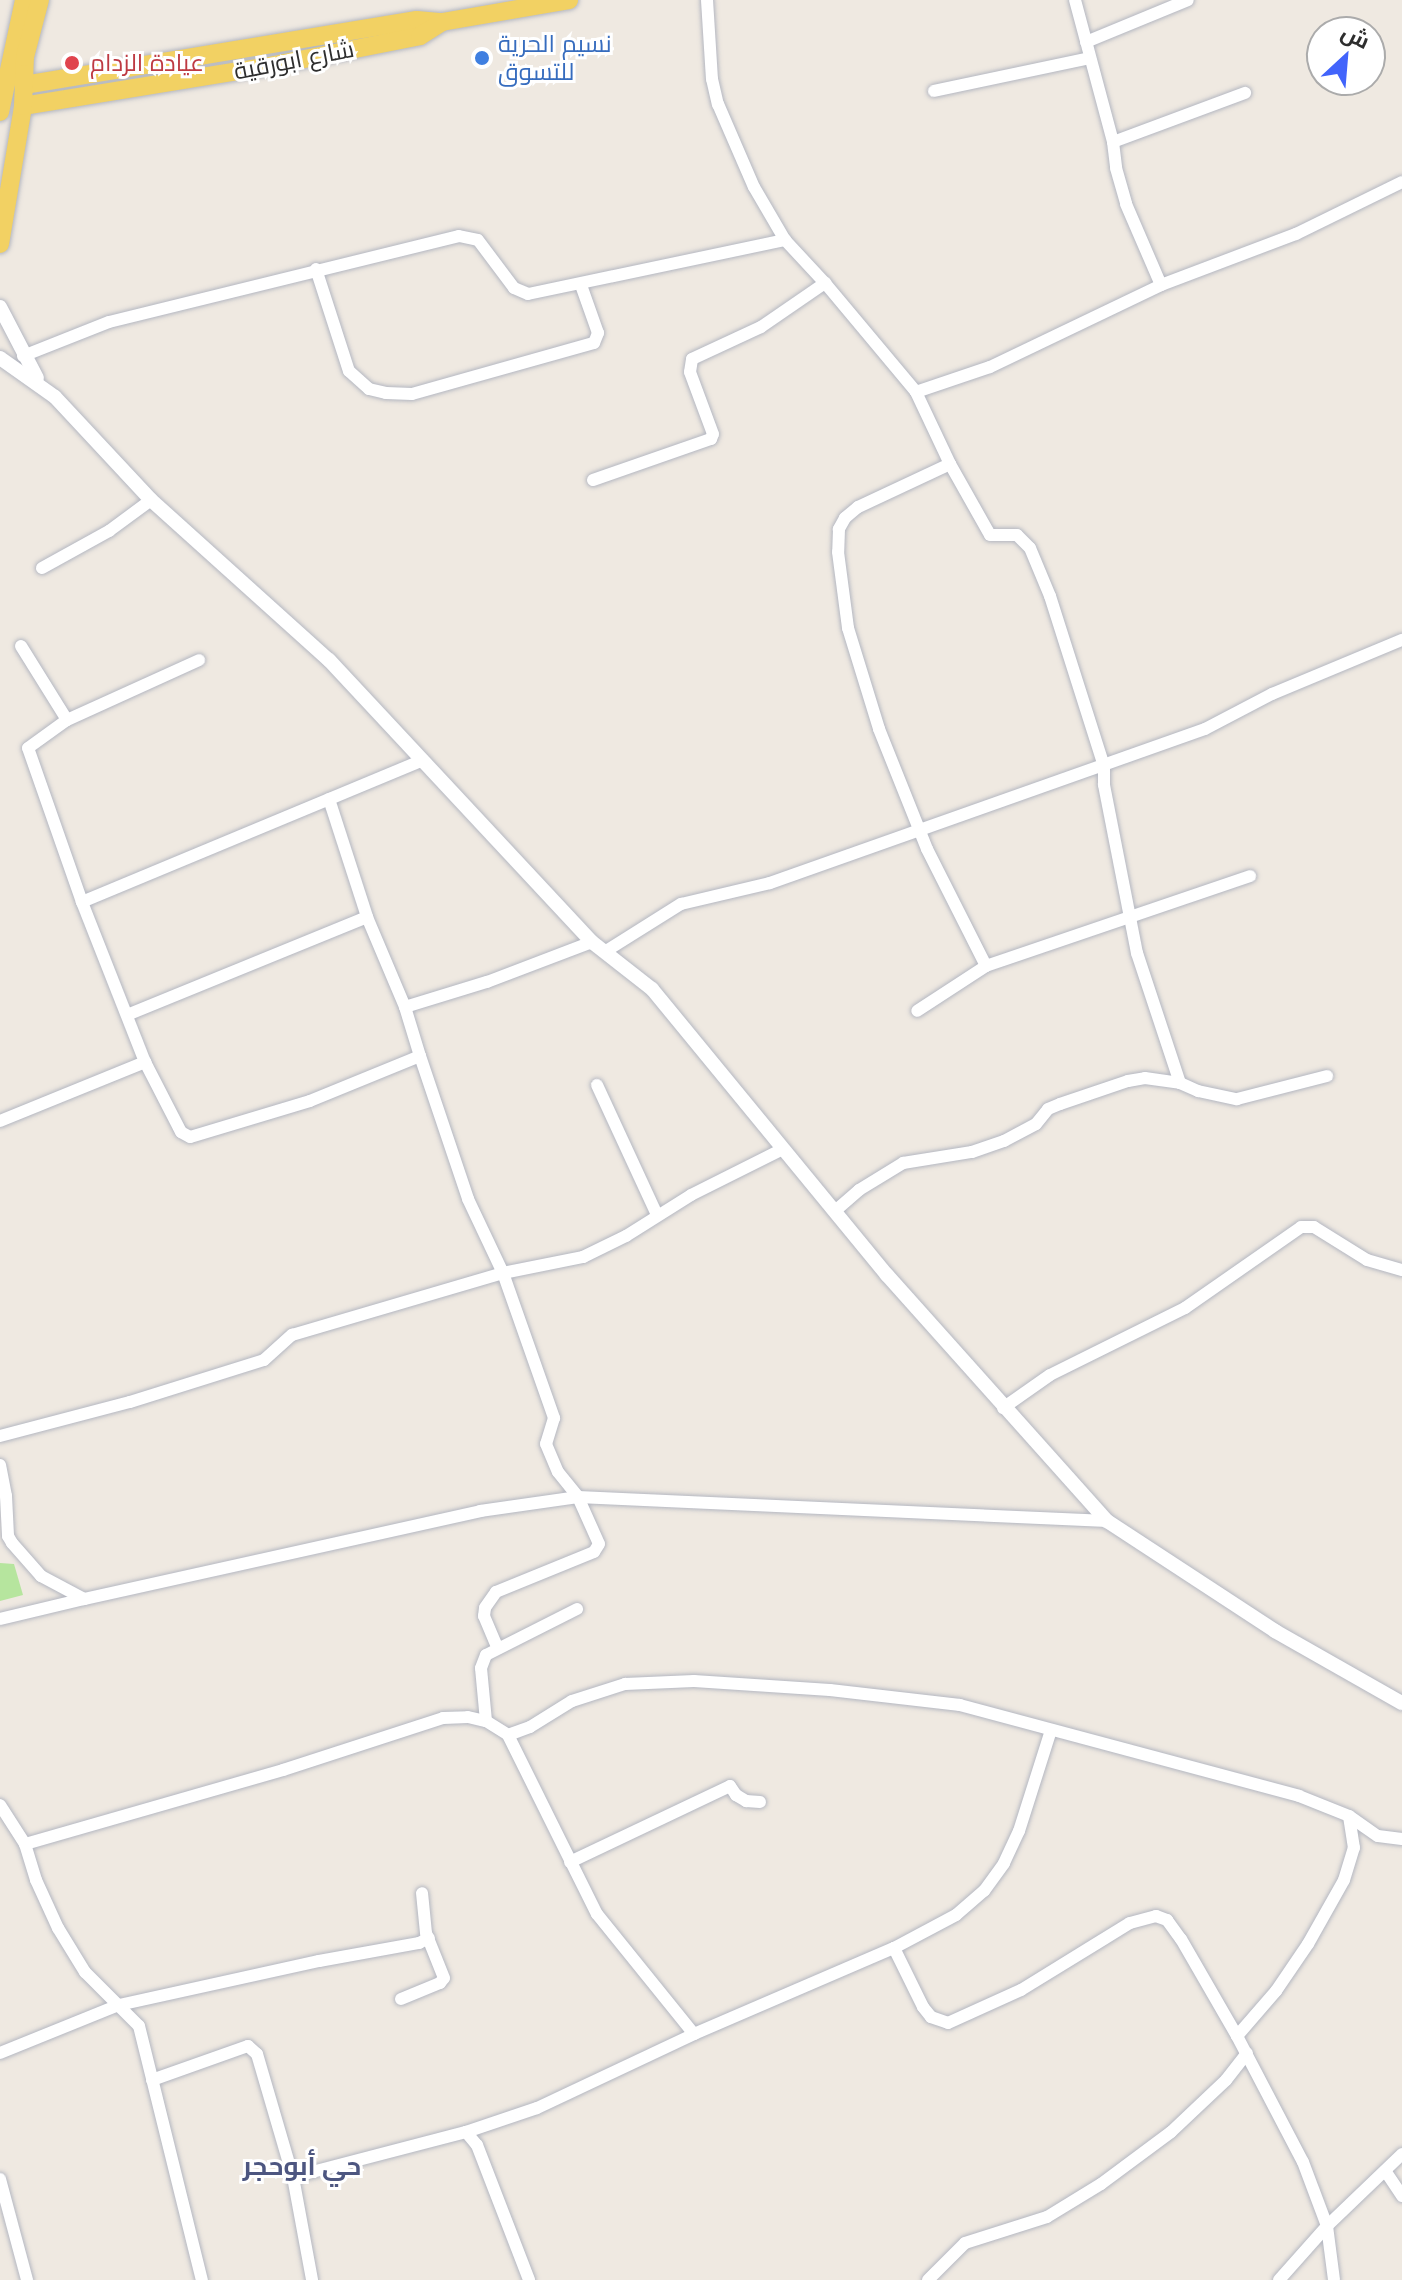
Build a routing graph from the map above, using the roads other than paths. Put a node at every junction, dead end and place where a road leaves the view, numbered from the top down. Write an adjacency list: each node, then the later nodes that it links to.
1 (24, 0): 11 (main road)
2 (40, 0): 10 (main road)
3 (569, 0): 7 (main road, شارع ابورقية)
4 (707, 0): 18 (street)
5 (1075, 0): 8 (street)
6 (1188, 0): 8 (street)
7 (442, 22): 10 (main road, شارع ابورقية); 14 (main road, شارع ابورقية)
8 (1086, 42): 9 (street)
9 (1090, 58): 12 (street); 16 (street)
10 (24, 85): 11 (street, شارع ابورقية); 14 (main road)
11 (2, 87): 15 (main road)
12 (934, 91)
13 (1245, 93): 16 (street)
14 (23, 106): 15 (street, شارع ابورقية); 19 (main road)
15 (0, 109)
16 (1113, 142): 23 (street)
17 (1402, 182): 23 (street)
18 (785, 240): 21 (street); 22 (street)
19 (0, 244)
20 (316, 269): 22 (street); 22 (street); 25 (street)
21 (825, 283): 28 (street); 30 (street)
22 (581, 285)
23 (1161, 285): 28 (street)
24 (0, 307): 25 (street)
25 (23, 356): 27 (street)
26 (0, 358): 27 (street)
27 (41, 385): 31 (street)
28 (916, 392): 29 (street)
29 (950, 464): 38 (street); 40 (street)
30 (593, 480)
31 (151, 500): 32 (street); 37 (street)
32 (42, 568)
33 (1402, 640): 38 (street)
34 (21, 646): 36 (street)
35 (199, 660): 36 (street)
36 (67, 720): 42 (street)
37 (423, 760): 39 (street); 45 (street)
38 (1104, 766): 40 (street); 43 (street)
39 (329, 799): 42 (street); 44 (street)
40 (922, 832): 46 (street); 47 (street)
41 (1250, 876): 43 (street)
42 (82, 902): 50 (street)
43 (1130, 916): 47 (street); 54 (street)
44 (367, 917): 48 (street); 50 (street)
45 (592, 942): 46 (street); 48 (street)
46 (606, 951): 57 (street)
47 (986, 966): 49 (street)
48 (405, 1007): 51 (street)
49 (917, 1011)
50 (127, 1015): 52 (street)
51 (420, 1056): 52 (street); 61 (street)
52 (145, 1062): 56 (street)
53 (1327, 1076): 54 (street)
54 (1180, 1083): 58 (street)
55 (597, 1085): 59 (street)
56 (0, 1121)
57 (783, 1149): 58 (street); 59 (street)
58 (835, 1211): 62 (street)
59 (657, 1215): 61 (street)
60 (1402, 1270): 62 (street)
61 (503, 1273): 63 (street); 65 (street)
62 (1003, 1408): 66 (street)
63 (0, 1436)
64 (0, 1465): 67 (street)
65 (578, 1497): 66 (street); 70 (street); 73 (street)
66 (1107, 1521): 74 (street)
67 (4, 1532): 69 (street)
68 (0, 1549): 69 (street)
69 (20, 1555): 70 (street)
70 (84, 1599): 72 (street)
71 (577, 1609): 73 (street)
72 (0, 1619)
73 (497, 1647): 75 (street)
74 (1402, 1703)
75 (486, 1721): 77 (street); 82 (street)
76 (1051, 1730): 77 (street); 80 (street); 86 (street)
77 (508, 1735): 83 (street)
78 (760, 1802): 83 (street)
79 (0, 1805): 82 (street)
80 (1349, 1816): 81 (street); 90 (street)
81 (1402, 1839)
82 (25, 1844): 88 (street)
83 (570, 1862): 89 (street)
84 (422, 1893): 85 (street)
85 (429, 1938): 87 (street); 88 (street)
86 (894, 1948): 89 (street); 90 (street)
87 (401, 1999)
88 (119, 2005): 91 (street); 93 (street)
89 (694, 2034): 94 (street)
90 (1237, 2036): 92 (street)
91 (0, 2053)
92 (1247, 2053): 100 (street); 105 (street)
93 (152, 2080): 97 (street); 102 (street)
94 (466, 2132): 97 (street); 104 (street)
95 (1402, 2154): 96 (street)
96 (1386, 2172): 99 (street); 100 (street)
97 (293, 2177): 103 (street)
98 (0, 2179): 101 (street)
99 (1402, 2196)
100 (1327, 2226): 106 (street); 107 (street)
101 (27, 2280)
102 (202, 2280)
103 (312, 2280)
104 (529, 2280)
105 (928, 2280)
106 (1279, 2280)
107 (1334, 2280)

